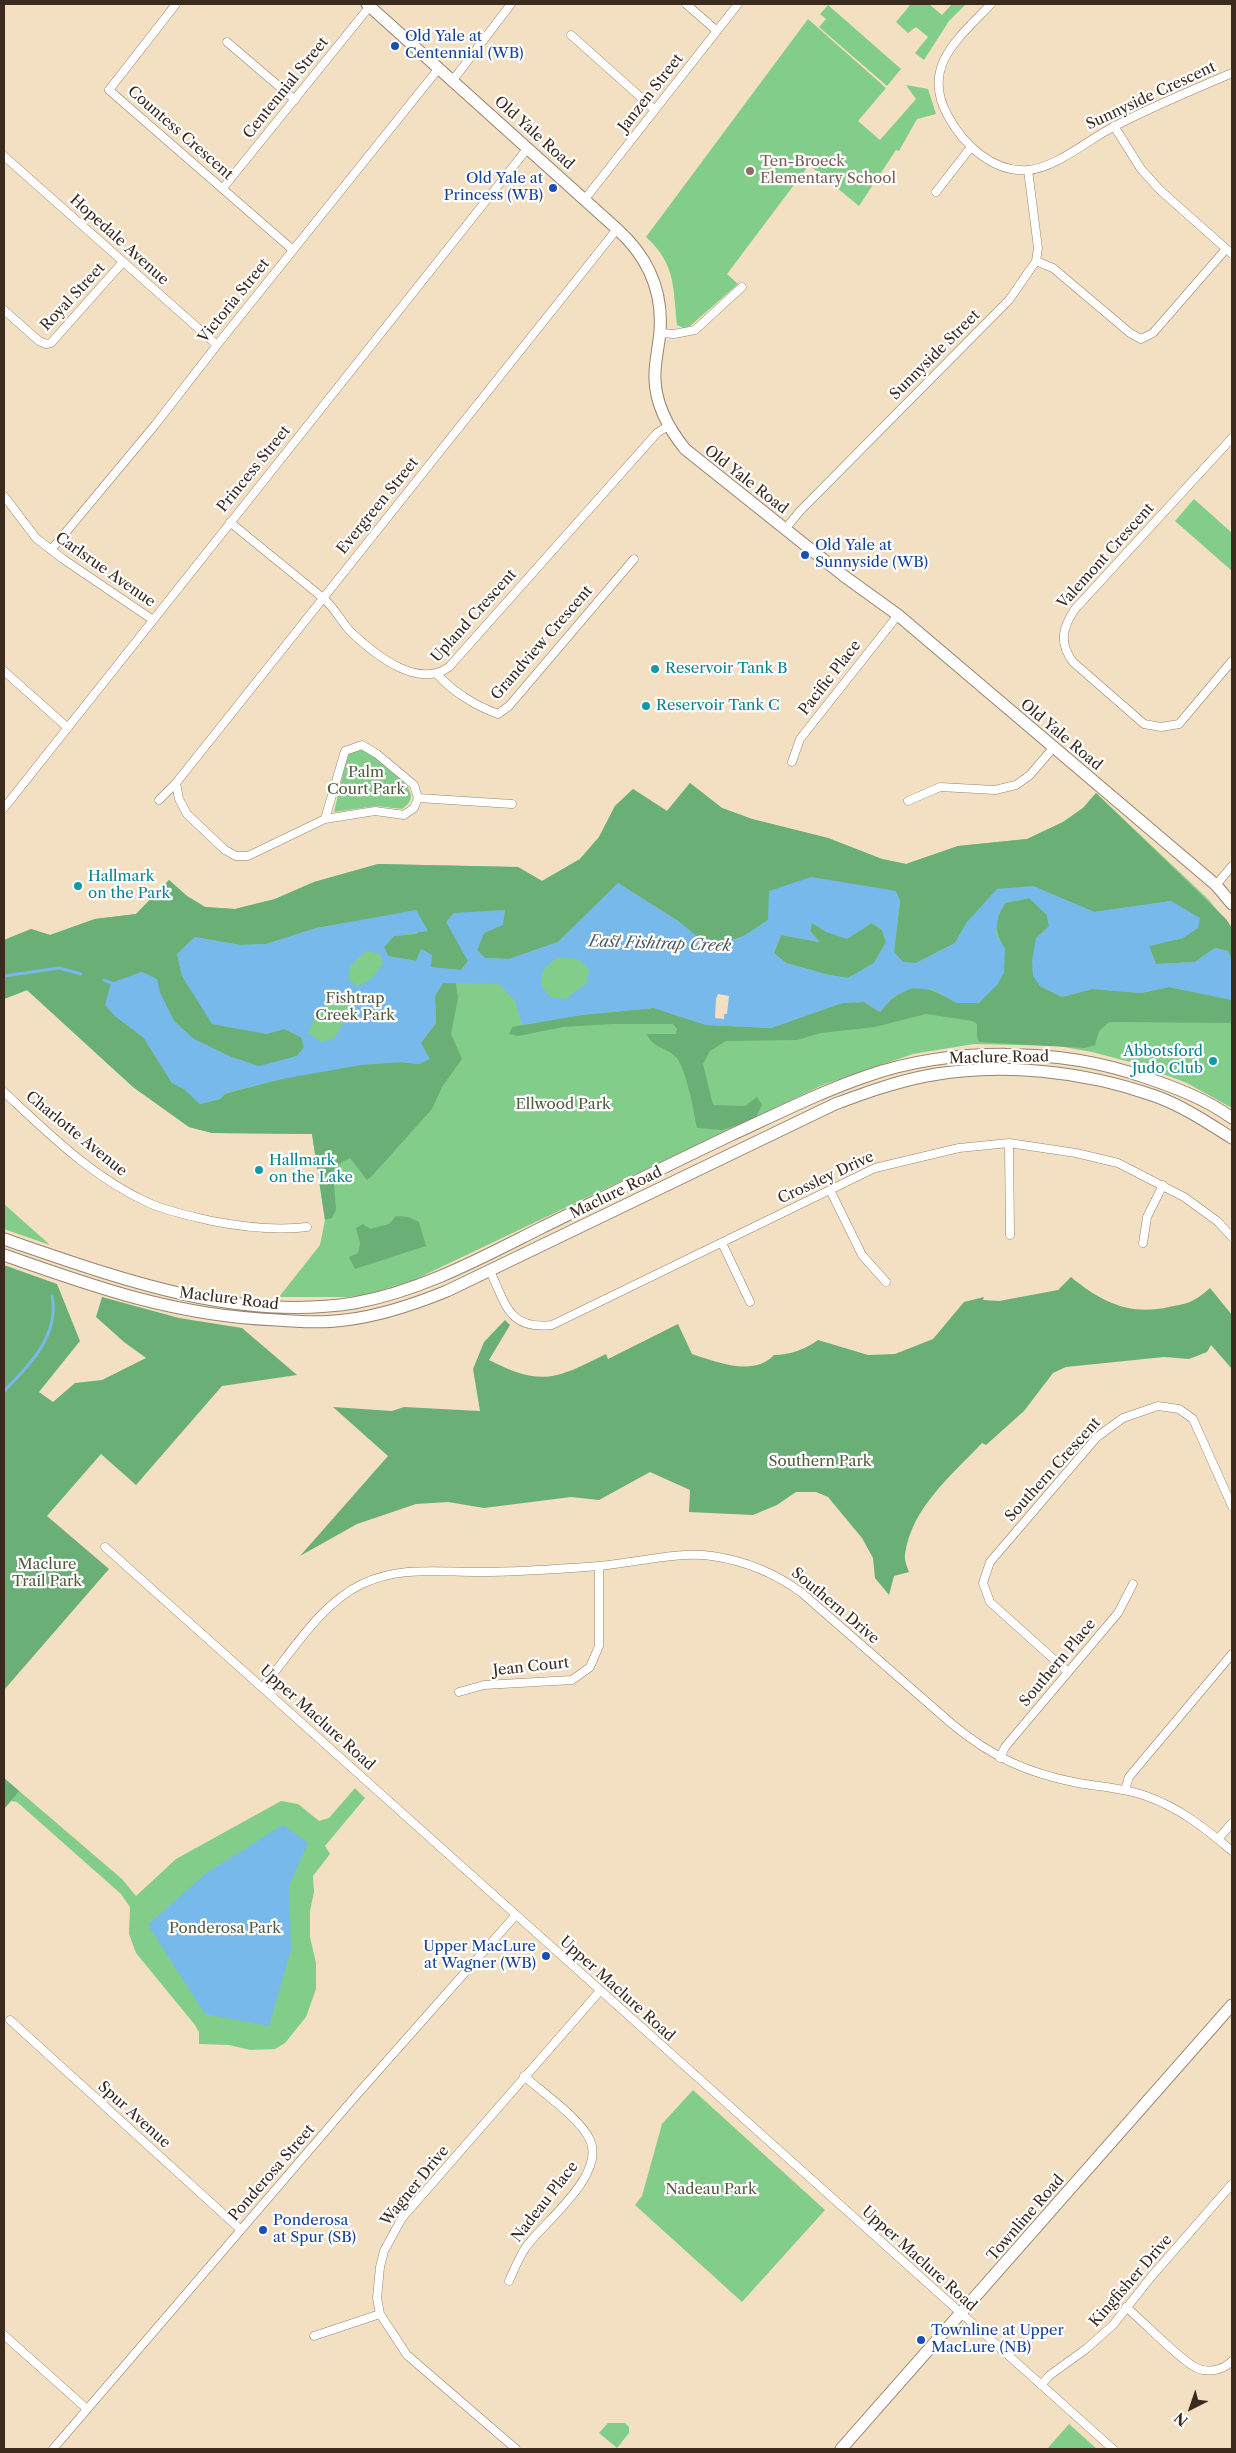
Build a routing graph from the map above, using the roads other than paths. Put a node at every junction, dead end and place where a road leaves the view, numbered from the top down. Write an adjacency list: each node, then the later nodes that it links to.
1 (176, 4): 20 (street, Countess Crescent)
2 (511, 4): 12 (street)
3 (686, 4): 7 (street)
4 (738, 4): 7 (street, Janzen Street)
5 (990, 4): 16 (street)
6 (371, 5): 10 (main road, Old Yale Road); 13 (street, Centennial Street)
7 (717, 31): 14 (street, Janzen Street)
8 (570, 34): 14 (street)
9 (228, 42): 13 (street)
10 (439, 68): 12 (main road, Old Yale Road); 24 (street, Victoria Street)
11 (1232, 73): 15 (street, Sunnyside Crescent)
12 (453, 80): 17 (main road, Old Yale Road)
13 (295, 100): 20 (street, Centennial Street)
14 (655, 110): 22 (street, Janzen Street)
15 (1114, 126): 19 (street, Sunnyside Crescent); 25 (street)
16 (971, 147): 19 (street); 21 (street)
17 (528, 149): 22 (main road, Old Yale Road); 35 (street, Princess Street)
18 (4, 156): 27 (street, Hopedale Avenue)
19 (1028, 170): 26 (street)
20 (223, 188): 24 (street, Countess Crescent)
21 (936, 192)
22 (585, 199): 23 (main road, Old Yale Road)
23 (617, 229): 30 (main road, Old Yale Road); 39 (street, Evergreen Street)
24 (293, 250): 31 (street, Victoria Street)
25 (1229, 252): 26 (street)
26 (1036, 261): 36 (street, Sunnyside Street)
27 (123, 262): 29 (street, Royal Street); 31 (street, Hopedale Avenue)
28 (742, 287): 30 (street)
29 (4, 310)
30 (660, 332): 32 (main road, Old Yale Road)
31 (217, 345): 37 (street, Victoria Street)
32 (668, 426): 36 (main road, Old Yale Road); 44 (street, Upland Crescent)
33 (1232, 438): 42 (street, Valemont Crescent)
34 (4, 496): 37 (street, Carlsrue Avenue)
35 (230, 522): 39 (street, Upland Crescent); 41 (street, Princess Street)
36 (785, 529): 40 (main road, Old Yale Road)
37 (51, 550): 41 (street, Carlsrue Avenue)
38 (634, 559): 44 (street, Grandview Crescent)
39 (322, 598): 44 (street, Upland Crescent); 48 (street, Evergreen Street)
40 (898, 616): 46 (main road, Old Yale Road); 47 (street, Pacific Place)
41 (153, 620): 45 (street, Princess Street)
42 (1232, 661)
43 (4, 670): 45 (street)
44 (438, 675)
45 (68, 728): 53 (street, Princess Street)
46 (1053, 748): 51 (street); 56 (main road, Old Yale Road)
47 (792, 762)
48 (176, 783): 50 (street, Evergreen Street); 54 (street)
49 (418, 798): 52 (street); 54 (street); 54 (street)
50 (160, 800)
51 (908, 801)
52 (512, 804)
53 (4, 808)
54 (325, 819)
55 (1232, 866): 56 (street)
56 (1216, 885): 57 (main road, Old Yale Road)
57 (1232, 904)
58 (4, 1092): 65 (street, Charlotte Avenue)
59 (1231, 1116): 64 (main road, Maclure Road)
60 (1232, 1138): 72 (main road, Maclure Road)
61 (1009, 1143): 62 (street, Crossley Drive); 63 (street, Crossley Drive); 66 (street)
62 (1163, 1185): 67 (street, Crossley Drive); 70 (street)
63 (830, 1190): 69 (street, Crossley Drive); 73 (street)
64 (548, 1225): 68 (main road, Maclure Road); 72 (main road)
65 (307, 1227)
66 (1010, 1235)
67 (1232, 1237)
68 (4, 1239)
69 (722, 1243): 72 (street, Crossley Drive); 74 (street)
70 (1142, 1243)
71 (4, 1255): 72 (main road, Maclure Road)
72 (490, 1271)
73 (886, 1282)
74 (750, 1302)
75 (1232, 1506): 80 (street, Southern Crescent)
76 (105, 1547): 81 (street, Upper Maclure Road)
77 (599, 1566): 81 (street, Southern Drive); 82 (street, Jean Court); 83 (street, Southern Drive)
78 (1133, 1584): 80 (street, Southern Place)
79 (1232, 1654): 84 (street)
80 (1068, 1672): 83 (street, Southern Place)
81 (263, 1688): 88 (street, Upper Maclure Road)
82 (459, 1692)
83 (1000, 1758): 84 (street, Southern Drive)
84 (1125, 1790): 86 (street, Southern Drive)
85 (1232, 1823): 86 (street)
86 (1218, 1839): 87 (street, Southern Drive)
87 (1232, 1851)
88 (515, 1916): 89 (street, Upper Maclure Road); 94 (street, Ponderosa Street)
89 (600, 1992): 92 (street, Wagner Drive); 98 (street, Upper Maclure Road)
90 (1232, 2005): 98 (main road, Townline Road)
91 (10, 2020): 94 (street, Spur Avenue)
92 (524, 2076): 95 (street, Nadeau Place); 97 (street, Wagner Drive)
93 (1232, 2184): 96 (street, Kingfisher Drive)
94 (241, 2230): 103 (street, Ponderosa Street)
95 (509, 2281)
96 (1126, 2307): 101 (street); 102 (street, Kingfisher Drive)
97 (380, 2314): 100 (street); 105 (street, Wagner Drive)
98 (961, 2315): 102 (street, Upper Maclure Road); 106 (main road, Townline Road)
99 (4, 2335): 103 (street)
100 (314, 2336)
101 (1232, 2361)
102 (1041, 2385): 107 (street, Upper Maclure Road)
103 (86, 2409): 104 (street, Ponderosa Street)
104 (52, 2449)
105 (516, 2449)
106 (841, 2449)
107 (1113, 2449)

